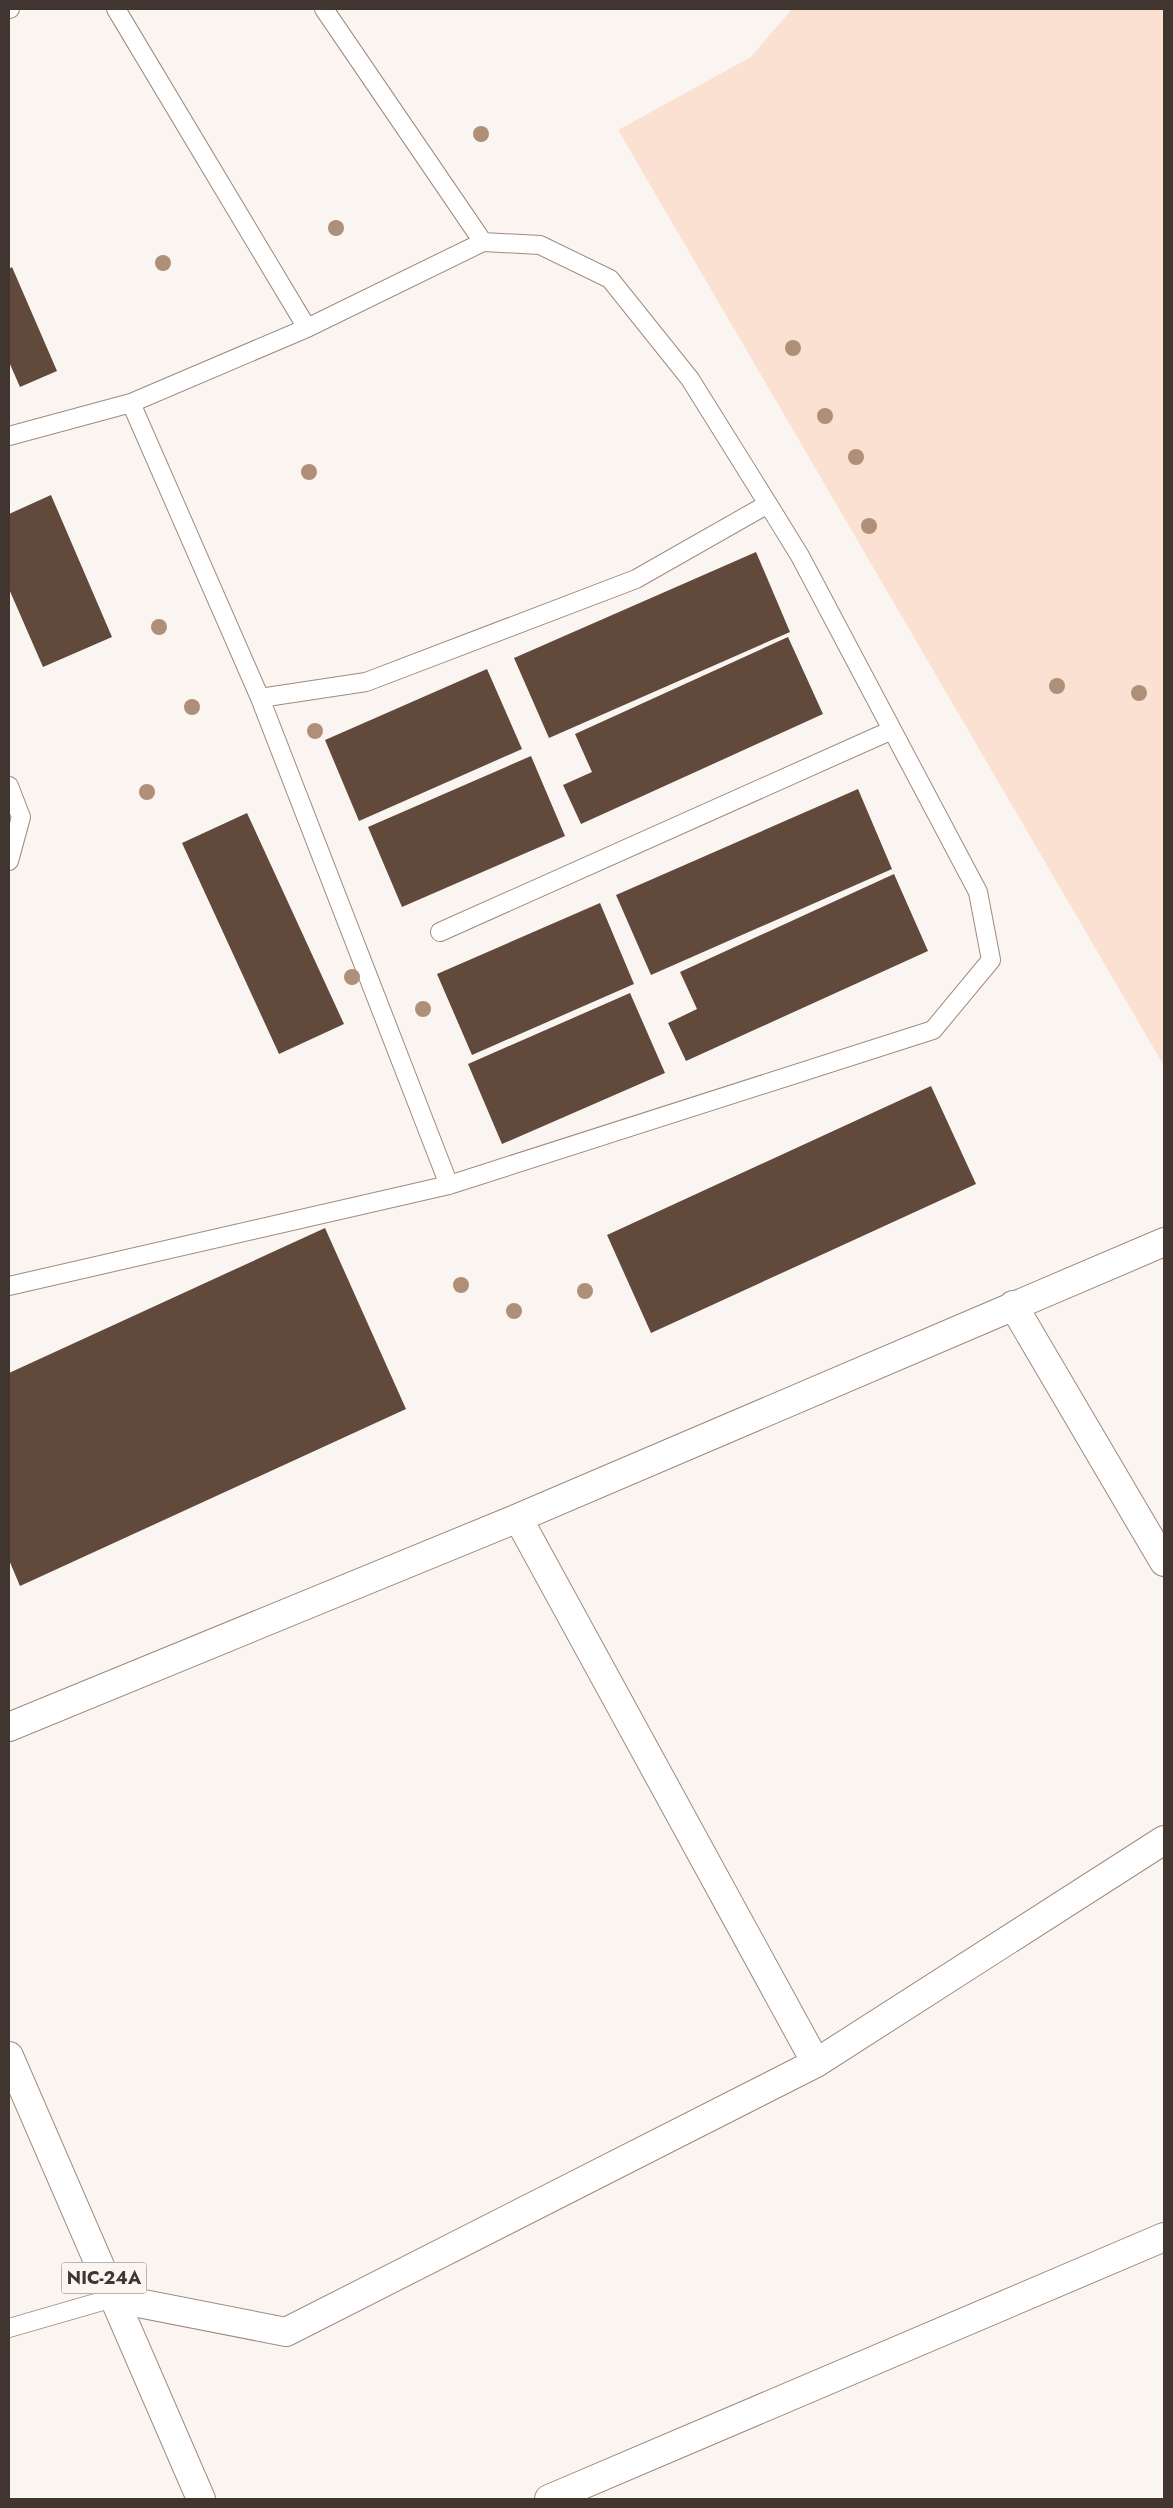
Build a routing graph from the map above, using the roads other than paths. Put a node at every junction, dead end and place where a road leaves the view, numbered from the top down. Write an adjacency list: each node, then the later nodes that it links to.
1 (116, 9): 4 (lane)
2 (324, 9): 3 (lane)
3 (483, 242): 4 (lane); 7 (lane)
4 (307, 328): 5 (lane)
5 (131, 403): 6 (lane); 8 (lane)
6 (9, 436)
7 (768, 504): 8 (lane); 9 (lane)
8 (260, 698): 13 (lane)
9 (892, 730): 12 (lane); 13 (lane)
10 (9, 786): 11 (lane)
11 (9, 861)
12 (440, 932)
13 (449, 1185): 15 (lane)
14 (1164, 1242): 16 (main road)
15 (9, 1286)
16 (1013, 1305): 17 (main road); 18 (main road)
17 (518, 1518): 19 (main road); 22 (main road)
18 (1164, 1562)
19 (9, 1727)
20 (1164, 1840): 22 (main road)
21 (9, 2056): 24 (main road, NIC-24A)
22 (816, 2063): 24 (main road)
23 (1164, 2237): 27 (main road)
24 (113, 2298): 25 (lane); 26 (main road, NIC-24A)
25 (9, 2328)
26 (201, 2499)
27 (549, 2499)

